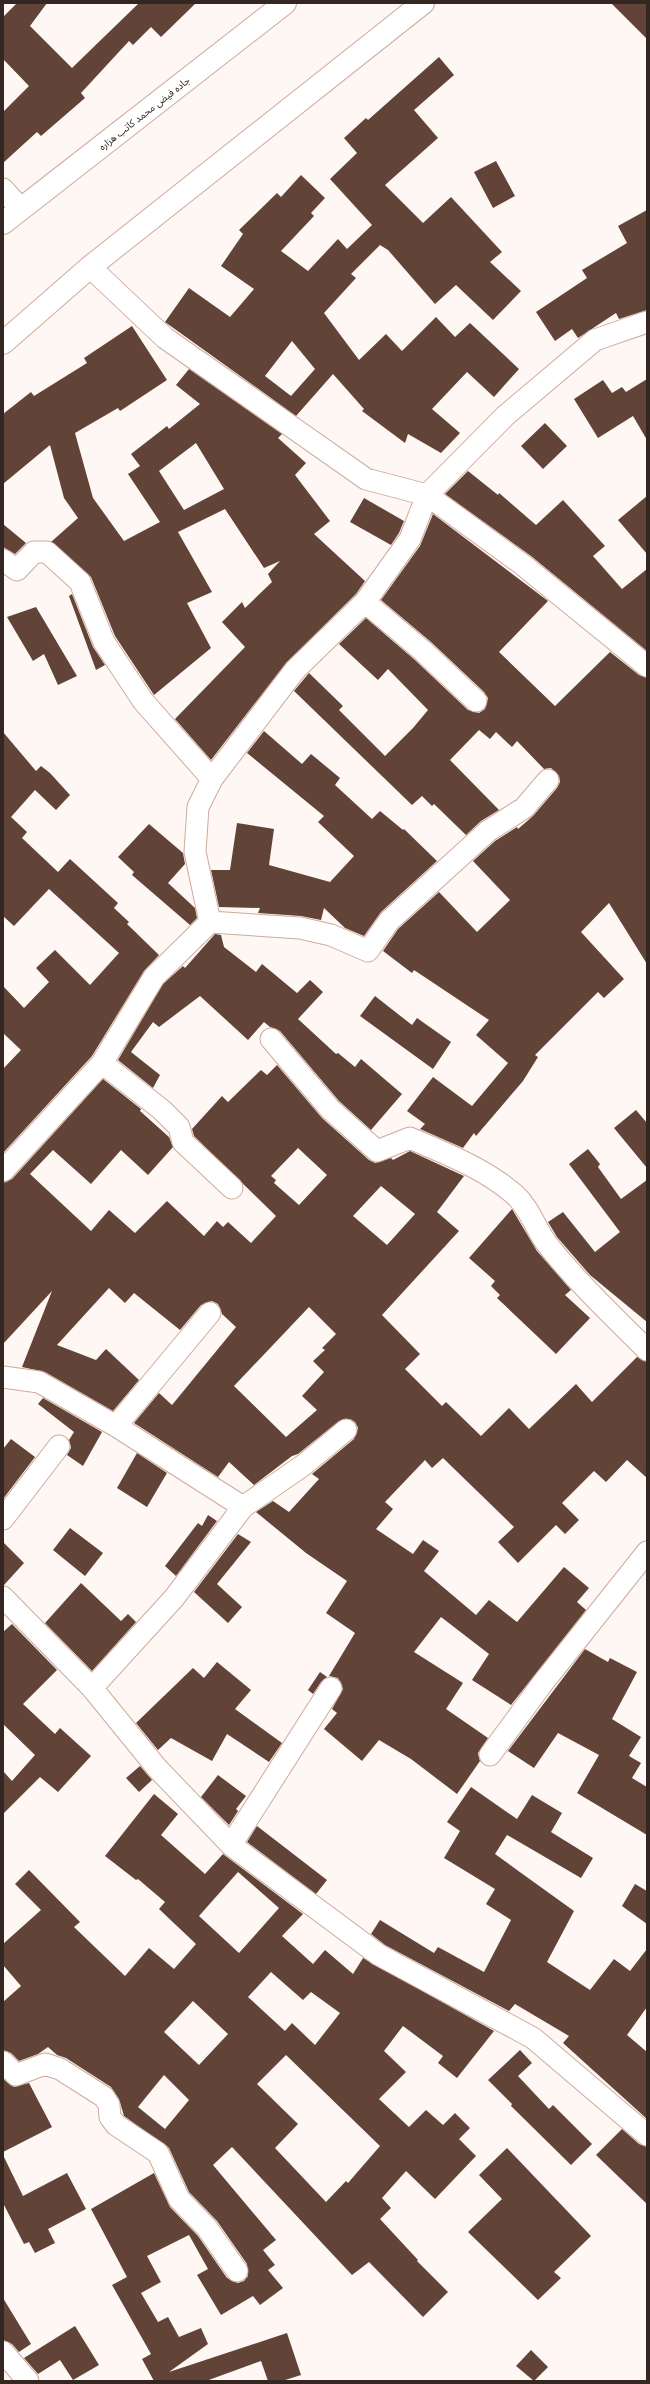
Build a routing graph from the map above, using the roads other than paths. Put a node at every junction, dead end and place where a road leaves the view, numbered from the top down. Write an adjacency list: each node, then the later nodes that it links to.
1 (285, 3): 4 (main road, جاده فیض محمد کاتب هزاره)
2 (424, 3): 6 (main road)
3 (3, 189): 4 (street)
4 (20, 209): 5 (main road, جاده فیض محمد کاتب هزاره)
5 (3, 223)
6 (90, 267): 8 (main road); 9 (street)
7 (647, 322): 9 (street)
8 (3, 343)
9 (427, 495): 11 (street); 12 (street)
10 (3, 560): 14 (street)
11 (366, 602): 13 (street); 14 (street)
12 (647, 666)
13 (476, 701)
14 (212, 779): 16 (street)
15 (548, 780): 16 (street)
16 (210, 922): 18 (street)
17 (271, 1039): 22 (street)
18 (102, 1063): 19 (street); 20 (street)
19 (3, 1171)
20 (232, 1188)
21 (210, 1313): 24 (street)
22 (647, 1350)
23 (3, 1377): 24 (street)
24 (116, 1426): 27 (street)
25 (346, 1430): 27 (street)
26 (59, 1446): 28 (street)
27 (243, 1507): 31 (street)
28 (3, 1519)
29 (647, 1552): 33 (street)
30 (3, 1597): 31 (street)
31 (92, 1688): 34 (street)
32 (331, 1688): 34 (street)
33 (490, 1755)
34 (231, 1844): 36 (street)
35 (3, 2062): 37 (street)
36 (647, 2135)
37 (237, 2270)
38 (3, 2352): 39 (street)
39 (28, 2381)

